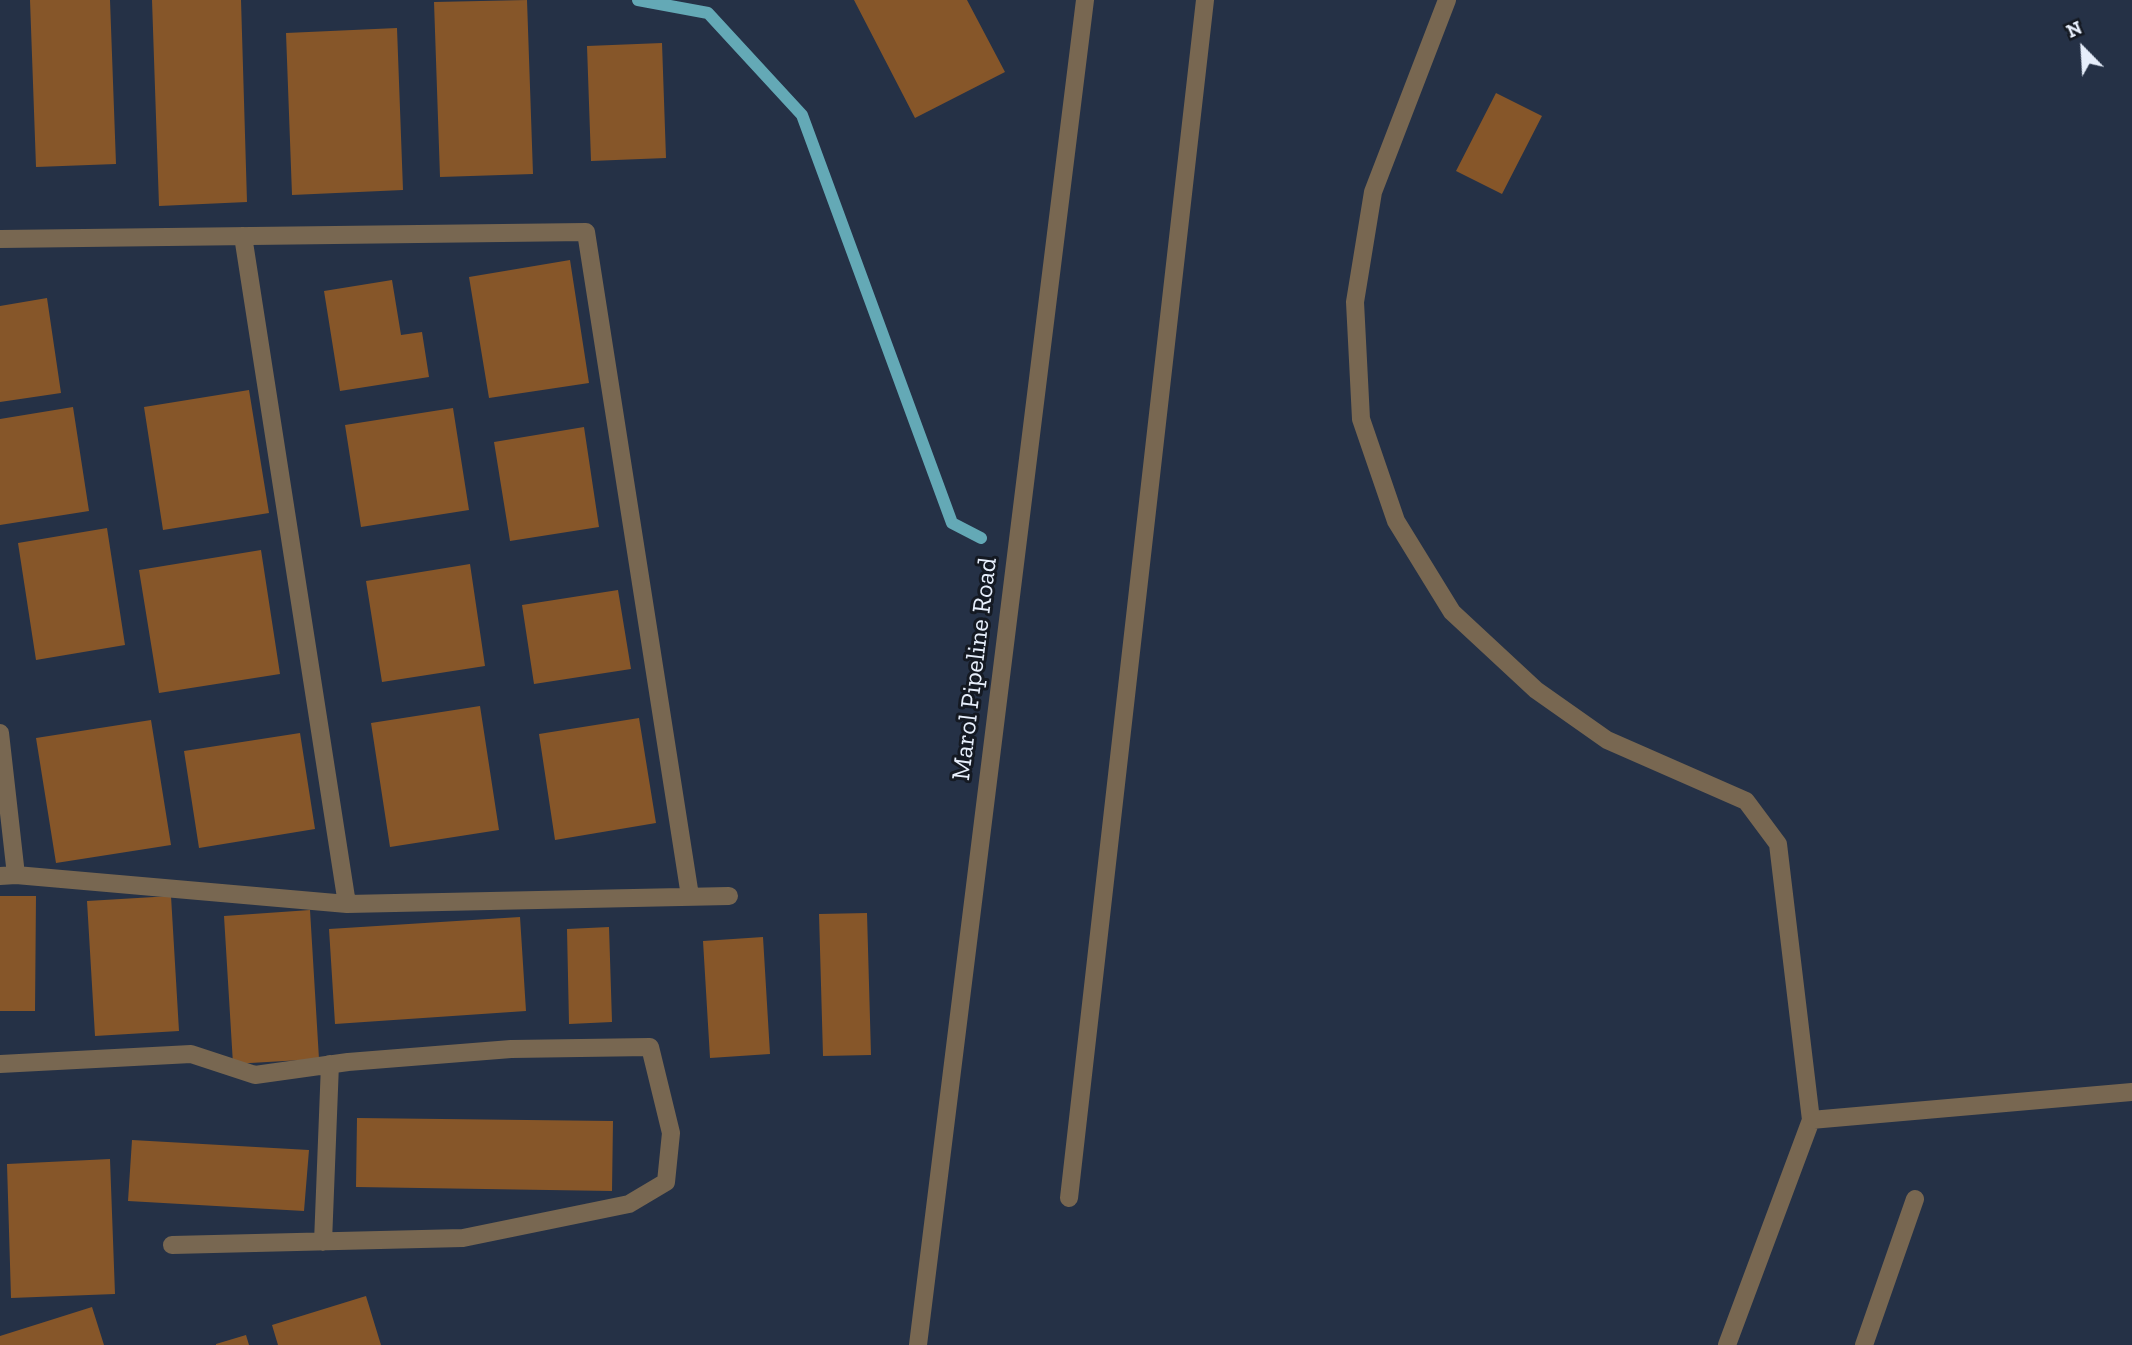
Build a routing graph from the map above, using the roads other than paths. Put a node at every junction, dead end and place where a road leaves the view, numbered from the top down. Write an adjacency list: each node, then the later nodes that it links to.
1 (1085, 0): 19 (street, Marol Pipeline Road)
2 (1205, 0): 15 (street)
3 (1447, 0): 14 (street)
4 (243, 236): 5 (street); 9 (street); 10 (street)
5 (0, 239)
6 (0, 733): 7 (street)
7 (8, 875): 10 (street)
8 (729, 895): 9 (street)
9 (690, 896): 10 (street)
10 (347, 904)
11 (0, 1064): 12 (street)
12 (330, 1065): 17 (street); 17 (street)
13 (2132, 1092): 14 (street)
14 (1811, 1121): 20 (street)
15 (1069, 1198)
16 (1915, 1199): 21 (street)
17 (323, 1242): 18 (street)
18 (172, 1245)
19 (918, 1345)
20 (1727, 1345)
21 (1864, 1345)

